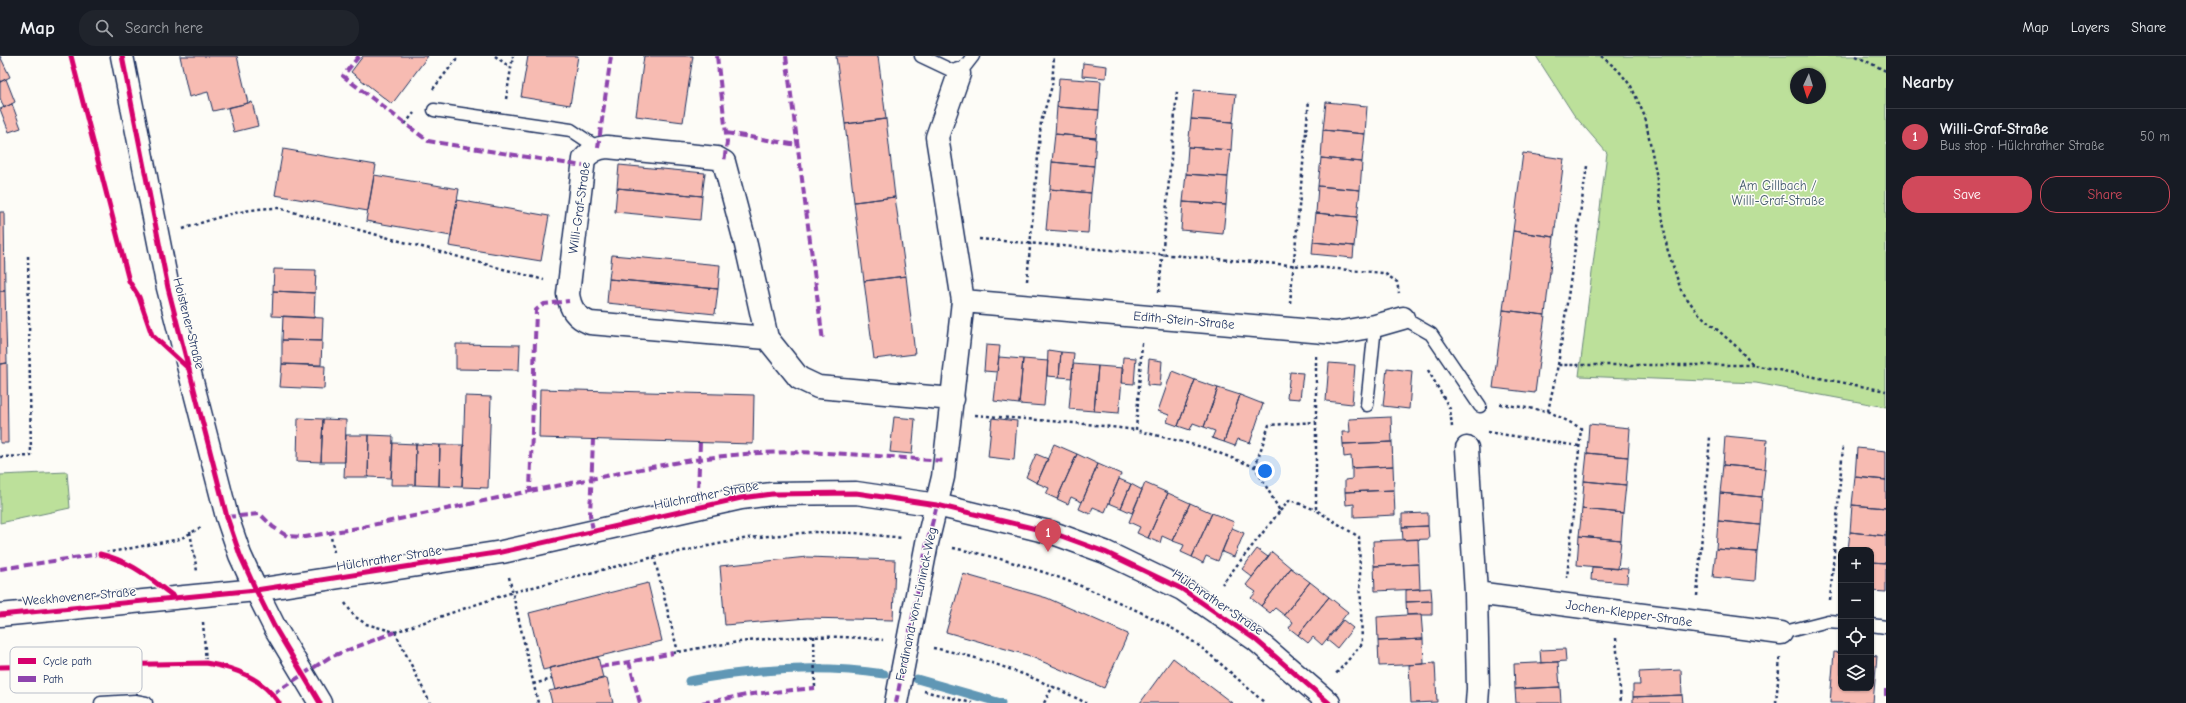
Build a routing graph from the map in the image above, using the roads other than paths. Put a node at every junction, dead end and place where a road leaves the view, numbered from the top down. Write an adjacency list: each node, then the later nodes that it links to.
1 (122, 56): 16 (street, Hoistener Straße)
2 (921, 56): 4 (lane)
3 (973, 56): 4 (lane)
4 (959, 74): 7 (street)
5 (434, 110): 6 (lane)
6 (598, 148): 10 (street, Willi-Graf-Straße); 10 (street, Willi-Graf-Straße)
7 (963, 301): 9 (street, Edith-Stein-Straße); 12 (street)
8 (1403, 318): 9 (street, Edith-Stein-Straße); 13 (lane)
9 (1375, 326): 11 (lane)
10 (767, 338): 12 (street, Willi-Graf-Straße)
11 (1367, 405)
12 (952, 406): 15 (street)
13 (1480, 406)
14 (1467, 448): 17 (street)
15 (937, 505): 16 (street, Hülchrather Straße); 23 (street, Ferdinand-von-Lüninck-Weg); 24 (street, Hülchrather Straße)
16 (256, 590): 18 (street, Weckhovener Straße); 27 (street, Hoistener Straße)
17 (1476, 592): 22 (street, Jochen-Klepper-Straße); 28 (street)
18 (0, 615)
19 (1838, 622): 22 (lane)
20 (1874, 625): 21 (lane)
21 (1886, 627)
22 (1781, 633)
23 (897, 695)
24 (1324, 699)
25 (102, 703): 26 (lane)
26 (146, 703)
27 (320, 703)
28 (1476, 703)

